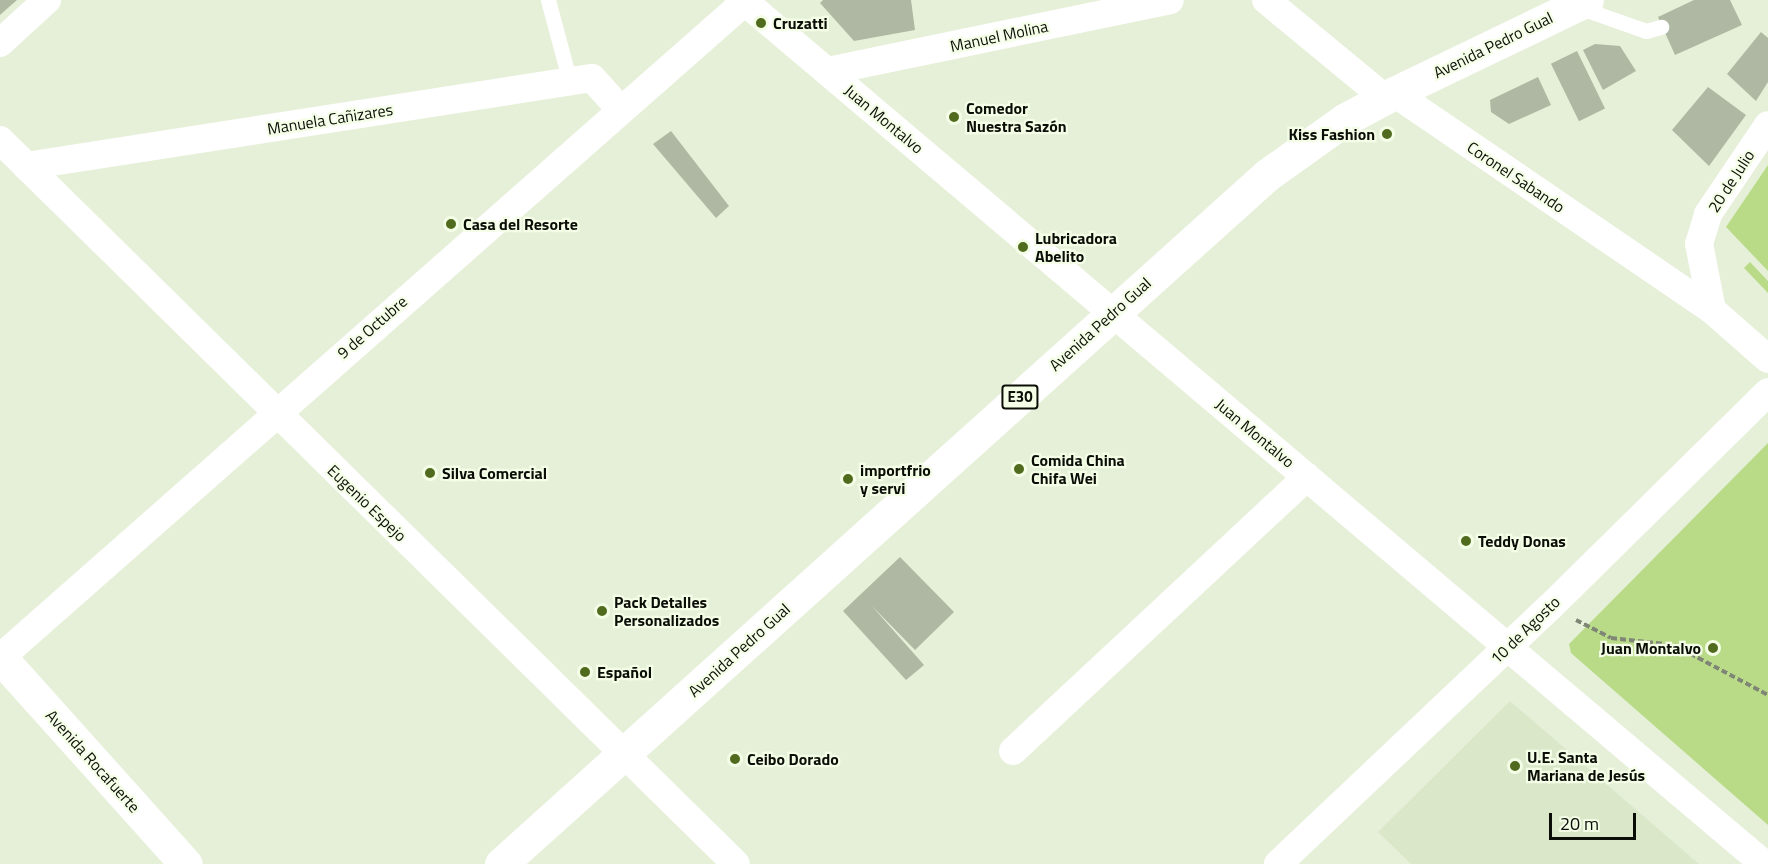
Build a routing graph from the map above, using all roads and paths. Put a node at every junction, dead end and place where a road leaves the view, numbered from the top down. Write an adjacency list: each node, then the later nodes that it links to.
1 (47, 0): 8 (street)
2 (548, 0): 10 (lane)
3 (1170, 0): 9 (street, Manuel Molina)
4 (1266, 0): 11 (street, Coronel Sabando)
5 (746, 1): 9 (street, Juan Montalvo); 12 (street, 9 de Octubre)
6 (1582, 3): 7 (lane); 11 (main road, Avenida Pedro Gual / E30)
7 (1661, 27)
8 (0, 43)
9 (828, 71): 17 (street, Juan Montalvo)
10 (570, 82): 12 (street, Manuela Cañizares); 15 (street, Manuela Cañizares)
11 (1390, 96): 16 (street, Coronel Sabando); 17 (main road, Avenida Pedro Gual / E30)
12 (620, 109): 20 (street, 9 de Octubre)
13 (1768, 125): 16 (street, 20 de Julio)
14 (0, 140): 15 (street, Eugenio Espejo)
15 (27, 166): 20 (street, Eugenio Espejo)
16 (1712, 310): 18 (street, Coronel Sabando)
17 (1113, 313): 21 (street, Juan Montalvo); 27 (main road, Avenida Pedro Gual / E30)
18 (1768, 359)
19 (1768, 392): 22 (street, 10 de Agosto)
20 (275, 413): 24 (street, 9 de Octubre); 27 (street, Eugenio Espejo)
21 (1307, 477): 23 (street, Juan Montalvo); 26 (street)
22 (1550, 607): 23 (street, 10 de Agosto); 25 (path)
23 (1508, 647): 31 (street, 10 de Agosto); 32 (street, Juan Montalvo)
24 (0, 658): 28 (main road, Avenida Rocafuerte)
25 (1768, 695)
26 (1013, 751)
27 (623, 754): 29 (main road, Avenida Pedro Gual / E30); 30 (street, Eugenio Espejo)
28 (186, 864)
29 (501, 864)
30 (736, 864)
31 (1278, 864)
32 (1764, 864)

